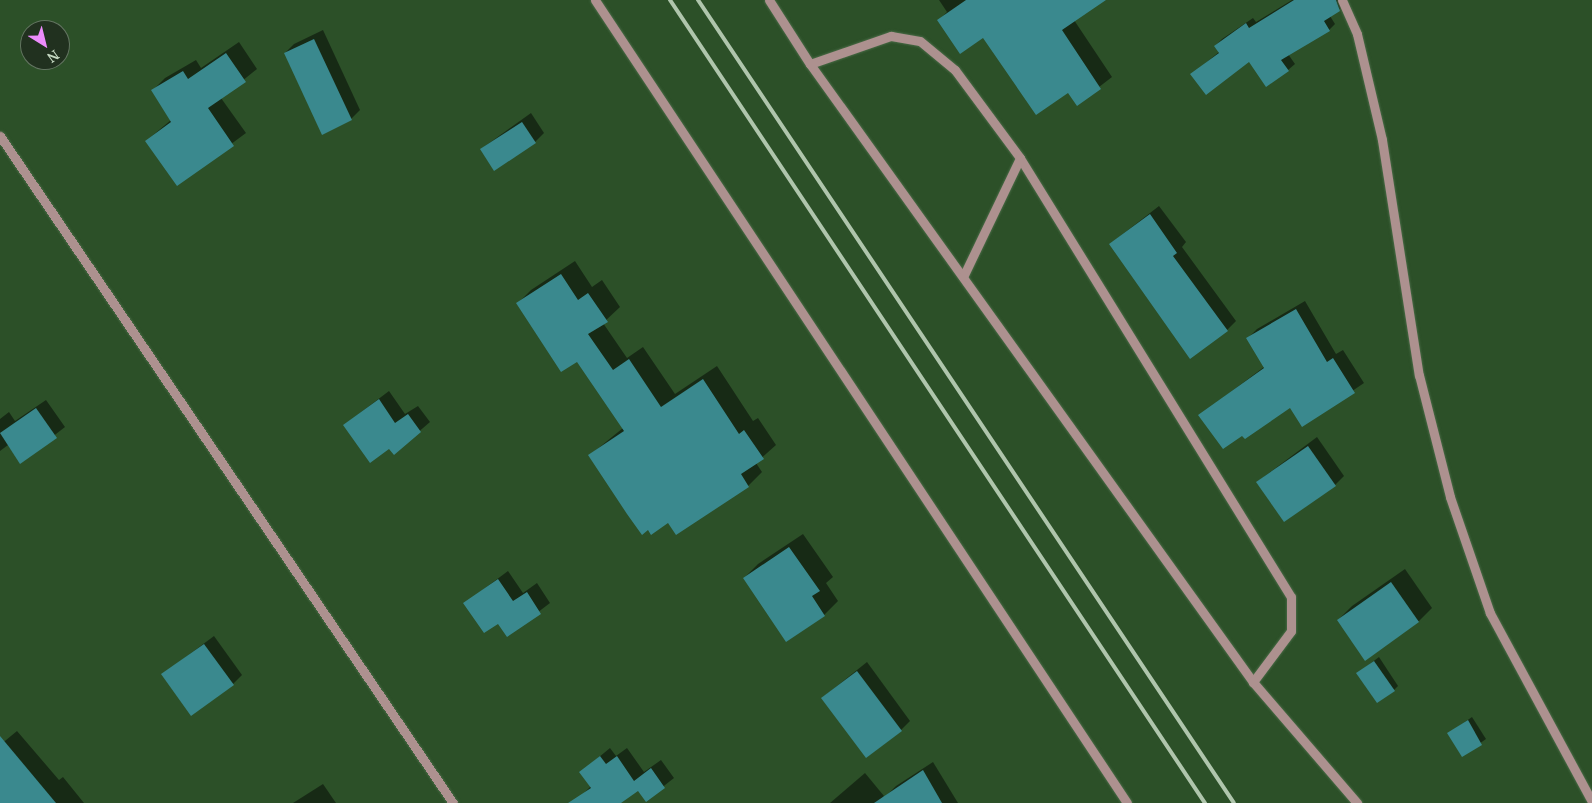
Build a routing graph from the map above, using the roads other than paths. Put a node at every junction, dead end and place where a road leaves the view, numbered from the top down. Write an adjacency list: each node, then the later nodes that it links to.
1 (595, 0): 11 (street)
2 (769, 0): 4 (street)
3 (1342, 0): 9 (street)
4 (810, 64): 6 (street); 7 (street)
5 (0, 136): 10 (street)
6 (1020, 158): 7 (street); 8 (street)
7 (963, 277): 8 (street)
8 (1253, 682): 12 (street)
9 (1592, 802)
10 (453, 803)
11 (1127, 803)
12 (1357, 803)

